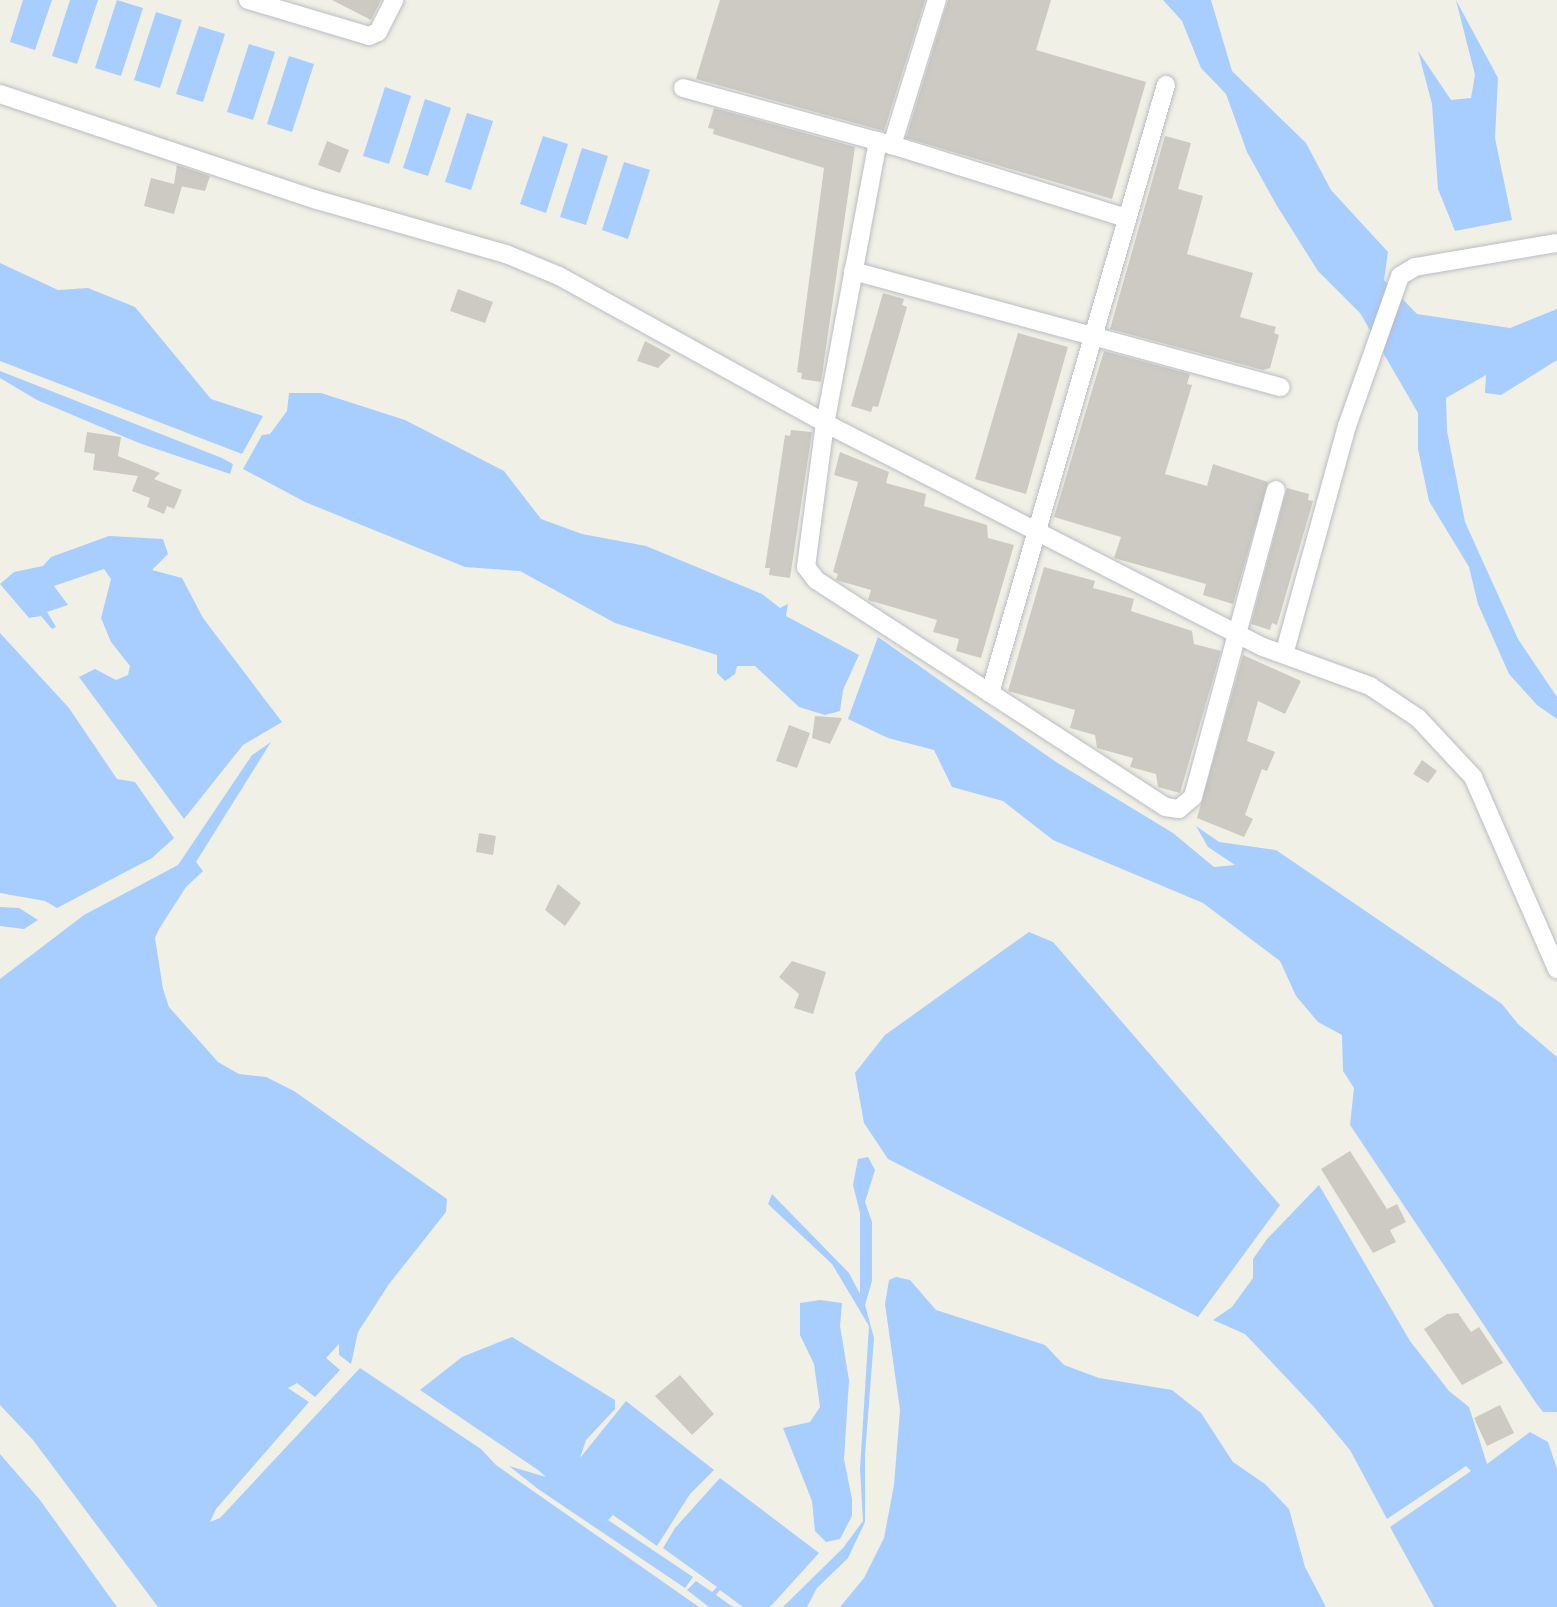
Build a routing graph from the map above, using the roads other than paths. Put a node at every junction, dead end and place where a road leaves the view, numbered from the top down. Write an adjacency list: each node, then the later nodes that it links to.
1 (248, 0): 2 (street)
2 (394, 0)
3 (937, 0): 7 (street)
4 (1166, 85): 8 (street)
5 (683, 89): 7 (street)
6 (0, 94): 13 (street)
7 (885, 143): 8 (street); 10 (street)
8 (1127, 218): 11 (street)
9 (1557, 243): 17 (street)
10 (853, 271): 11 (street); 13 (street)
11 (1093, 337): 12 (street); 15 (street)
12 (1281, 387)
13 (825, 423): 15 (street); 18 (street)
14 (1276, 490): 16 (street)
15 (1036, 532): 16 (street); 18 (street)
16 (1237, 634): 17 (street); 18 (street)
17 (1285, 651): 19 (street)
18 (990, 693)
19 (1557, 969)

